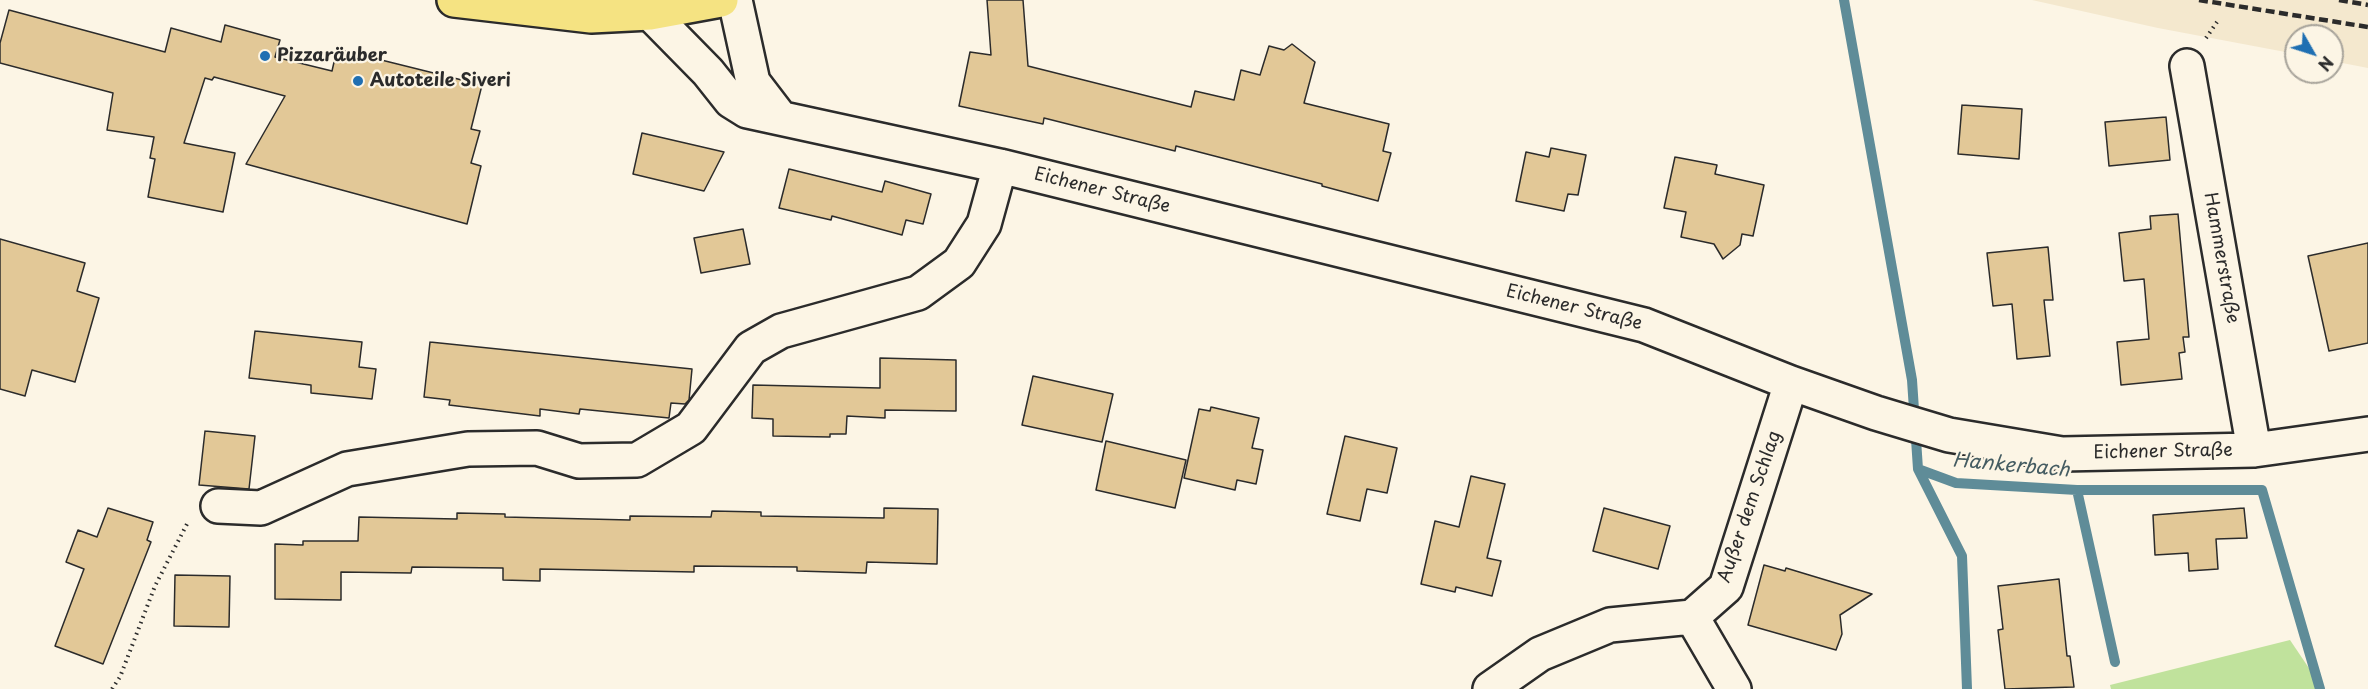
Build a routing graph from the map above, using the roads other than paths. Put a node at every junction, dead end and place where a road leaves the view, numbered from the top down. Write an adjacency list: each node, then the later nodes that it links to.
1 (454, 0): 4 (main road)
2 (721, 0): 4 (main road)
3 (735, 0): 6 (street)
4 (650, 14): 6 (street, Eichener Straße)
5 (2187, 66): 10 (street, Hammerstraße)
6 (779, 116): 7 (street, Eichener Straße)
7 (1000, 166): 8 (street, Eichener Straße); 11 (street)
8 (1791, 383): 10 (street, Eichener Straße); 12 (street, Außer dem Schlag)
9 (2368, 434): 10 (street, Eichener Straße)
10 (2254, 450)
11 (218, 506)
12 (1692, 616): 13 (street); 14 (street)
13 (1490, 689)
14 (1734, 689)

